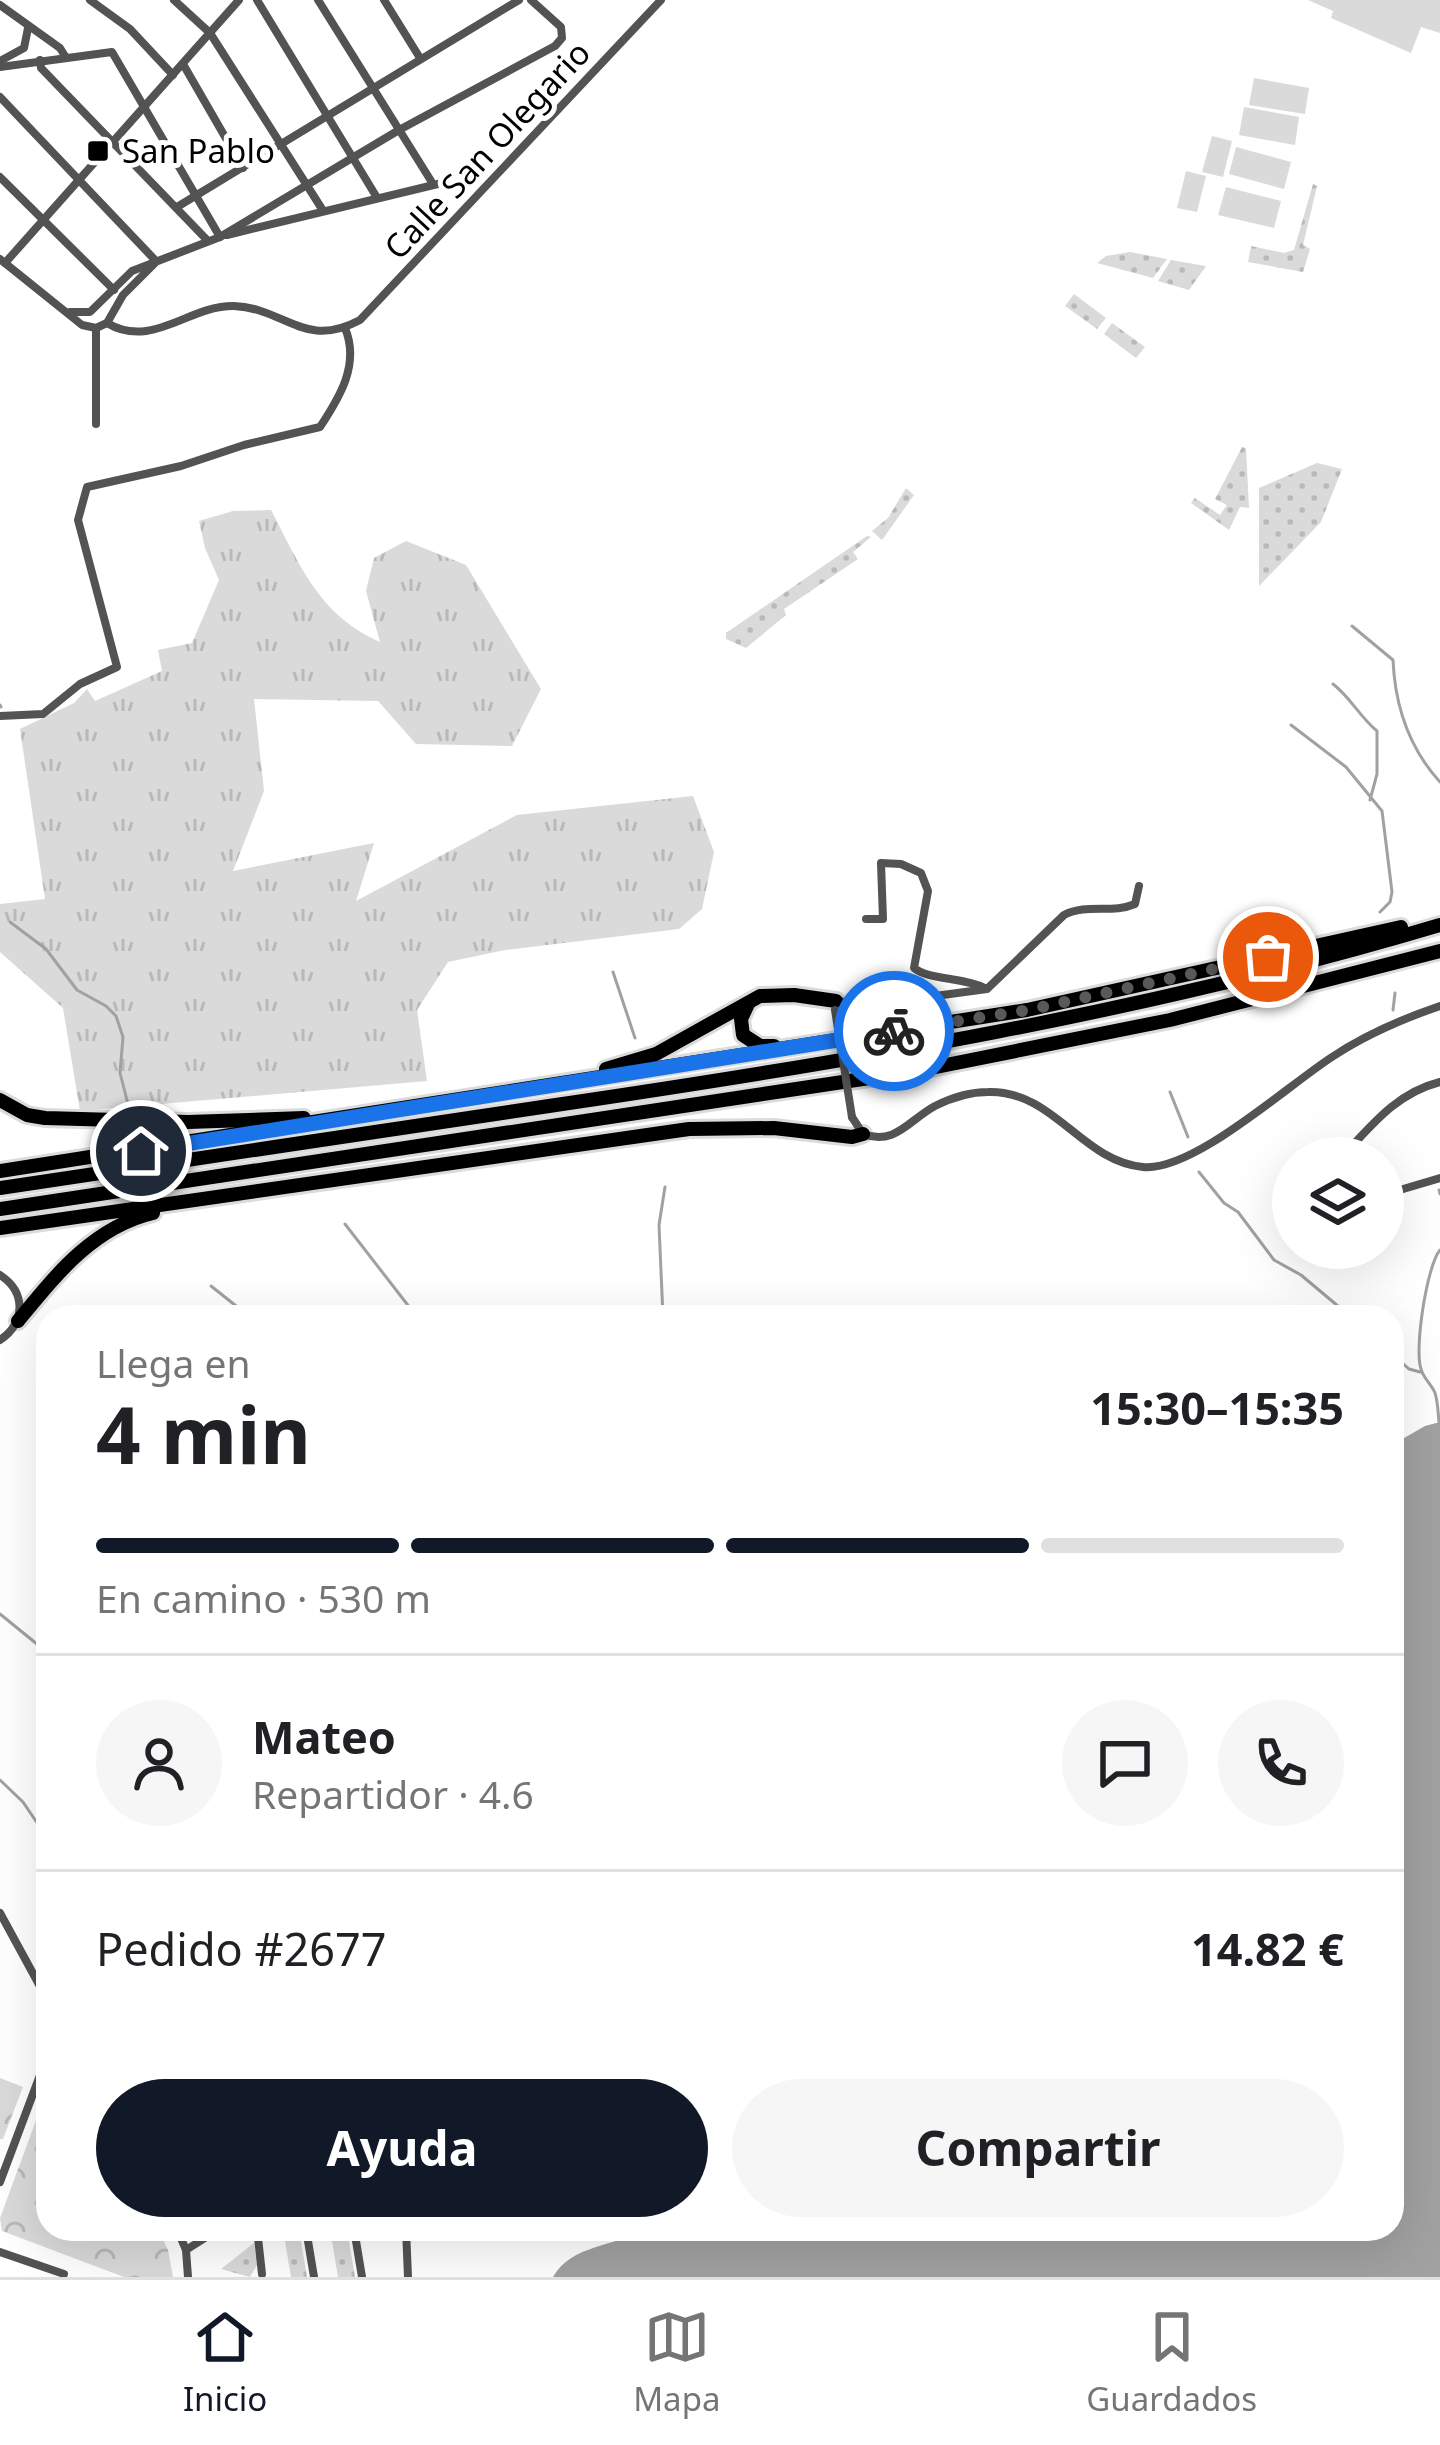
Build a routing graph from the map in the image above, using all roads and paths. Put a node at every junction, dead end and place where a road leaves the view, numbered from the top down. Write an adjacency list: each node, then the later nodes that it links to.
1 (91, 0): 18 (street)
2 (173, 0): 12 (street)
3 (239, 0): 12 (street)
4 (257, 0): 22 (street)
5 (318, 0): 19 (street)
6 (384, 0): 14 (street)
7 (518, 0): 14 (street)
8 (531, 0): 23 (street)
9 (661, 0): 50 (street, Calle San Olegario)
10 (0, 5): 11 (street)
11 (28, 26): 13 (street); 16 (street)
12 (210, 33): 17 (street); 25 (street)
13 (65, 56): 15 (street); 21 (street)
14 (420, 58): 19 (street)
15 (40, 60): 16 (street); 24 (street)
16 (0, 64)
17 (182, 64): 18 (street); 27 (street)
18 (173, 74): 21 (street)
19 (372, 86): 22 (street); 23 (street)
20 (0, 97): 30 (street)
21 (146, 106): 24 (street); 33 (street)
22 (327, 115): 25 (street); 26 (street)
23 (399, 130): 26 (street); 32 (street)
24 (114, 142): 30 (street); 35 (street)
25 (280, 143): 27 (street); 31 (street)
26 (352, 158): 31 (street); 34 (street)
27 (243, 168): 33 (street)
28 (471, 176): 32 (street, Calle San Olegario)
29 (0, 178): 38 (street)
30 (80, 181): 38 (street); 43 (street)
31 (306, 184): 36 (street); 37 (street)
32 (433, 184): 34 (street, Calle San Olegario)
33 (195, 195): 35 (street); 40 (street)
34 (376, 196): 36 (street, Calle San Olegario)
35 (177, 207): 41 (street)
36 (322, 209): 39 (street, Calle San Olegario)
37 (259, 212): 39 (street); 40 (street)
38 (44, 221): 42 (street); 44 (street)
39 (265, 224): 40 (street, Calle San Olegario)
40 (220, 237): 41 (street)
41 (208, 241): 43 (street)
42 (2, 261): 46 (street)
43 (156, 262): 44 (street); 45 (street)
44 (111, 288): 45 (street); 47 (street)
45 (123, 295): 48 (street)
46 (70, 312): 47 (street); 49 (street)
47 (90, 312): 49 (street)
48 (107, 323): 49 (street); 50 (street)
49 (93, 327): 51 (street)
50 (345, 328): 52 (street)
51 (96, 424)
52 (0, 716)
53 (1139, 886): 57 (street)
54 (866, 919): 57 (street)
55 (1440, 922): 61 (highway); 72 (highway)
56 (1440, 950): 67 (highway)
57 (987, 989): 59 (street)
58 (751, 1000): 59 (highway); 61 (highway); 62 (highway)
59 (835, 1005): 66 (street, bridge)
60 (1440, 1006): 66 (street)
61 (819, 1045): 62 (highway)
62 (567, 1082): 65 (highway)
63 (1440, 1082): 68 (street)
64 (0, 1100): 65 (highway)
65 (357, 1117): 69 (highway)
66 (863, 1134): 70 (highway)
67 (494, 1136): 70 (highway); 75 (highway)
68 (1362, 1137)
69 (0, 1171)
70 (354, 1176): 74 (highway)
71 (1440, 1178): 73 (street)
72 (0, 1188)
73 (1404, 1189)
74 (246, 1192): 76 (highway); 78 (highway)
75 (0, 1209)
76 (0, 1228)
77 (0, 1275): 78 (street)
78 (18, 1321): 79 (street)
79 (0, 1340)
80 (0, 1913): 81 (street)
81 (36, 1979)
82 (36, 2086): 83 (street)
83 (0, 2182)
84 (182, 2241): 90 (street)
85 (200, 2241): 90 (street)
86 (258, 2241): 93 (street)
87 (308, 2241): 95 (street)
88 (356, 2241): 96 (street)
89 (406, 2241): 97 (street)
90 (186, 2250): 94 (street)
91 (0, 2252): 92 (street)
92 (64, 2274)
93 (262, 2274)
94 (188, 2277)
95 (314, 2277)
96 (362, 2277)
97 (408, 2277)

